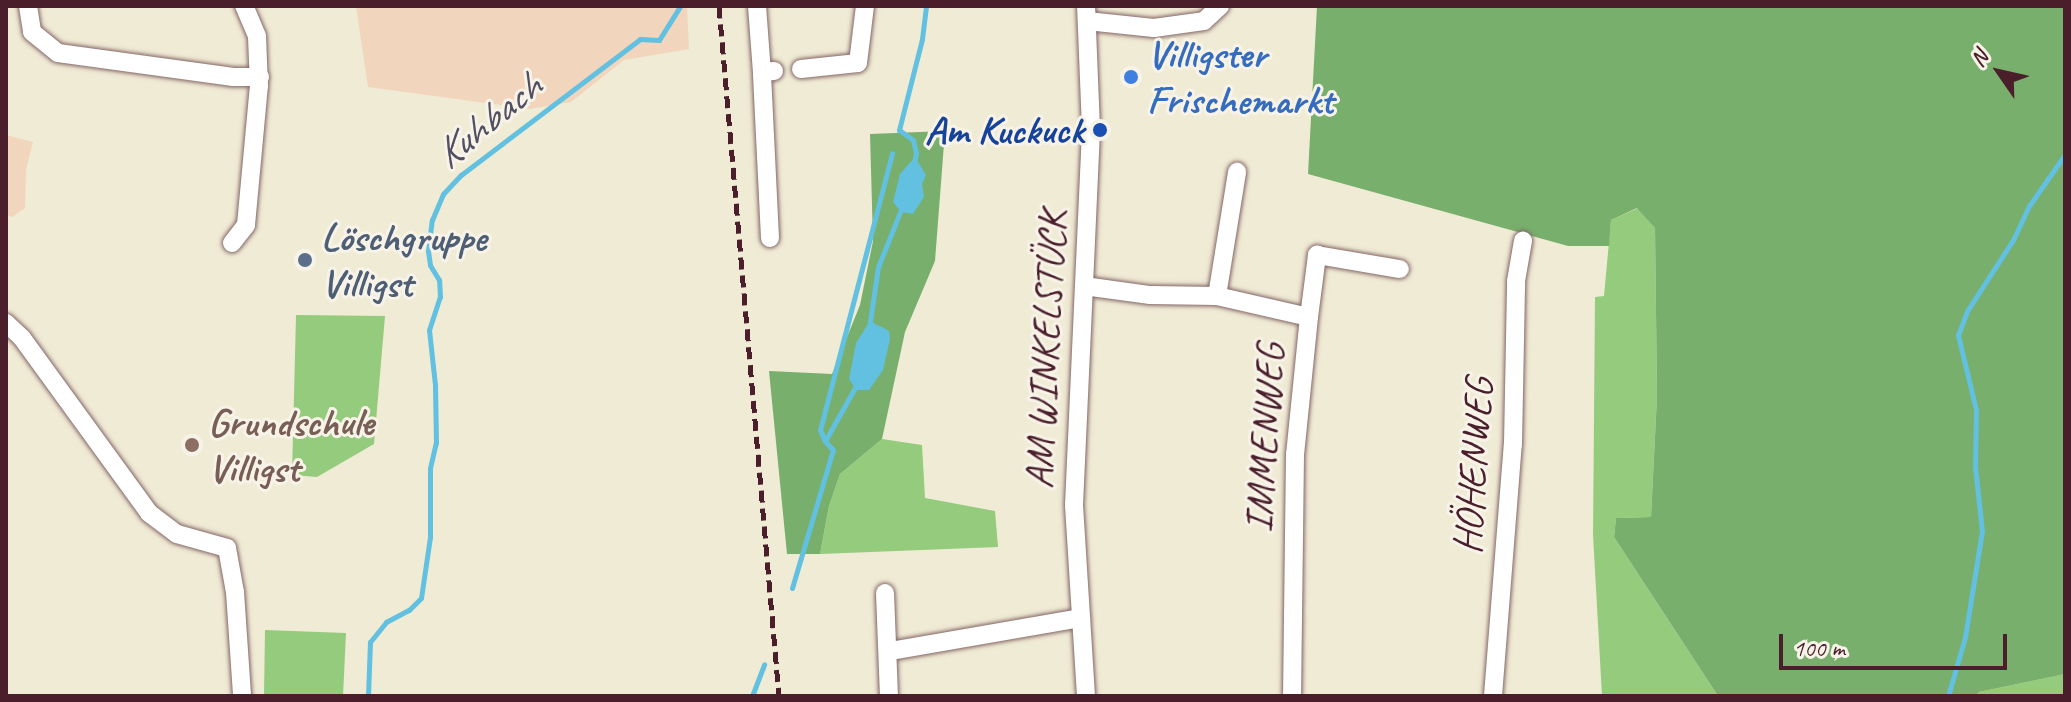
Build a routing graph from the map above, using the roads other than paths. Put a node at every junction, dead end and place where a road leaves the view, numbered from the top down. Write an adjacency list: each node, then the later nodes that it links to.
1 (28, 6): 8 (street)
2 (244, 6): 8 (street)
3 (757, 6): 10 (street)
4 (865, 6): 7 (street)
5 (1220, 6): 6 (street)
6 (1087, 13): 14 (street, AM WINKELSTÜCK)
7 (801, 69)
8 (260, 77): 12 (street)
9 (1237, 172): 15 (street)
10 (770, 238)
11 (1523, 241): 25 (street, HÖHENWEG)
12 (232, 243)
13 (1400, 269): 16 (street)
14 (1084, 286): 15 (street, IMMENWEG); 19 (street, AM WINKELSTÜCK)
15 (1217, 296): 16 (street, IMMENWEG)
16 (1309, 317): 24 (street, IMMENWEG)
17 (6, 323): 21 (street)
18 (885, 593): 20 (street)
19 (1081, 618): 20 (street); 23 (street, AM WINKELSTÜCK)
20 (890, 651): 22 (street)
21 (242, 696)
22 (889, 696)
23 (1086, 696)
24 (1292, 696)
25 (1493, 696)

